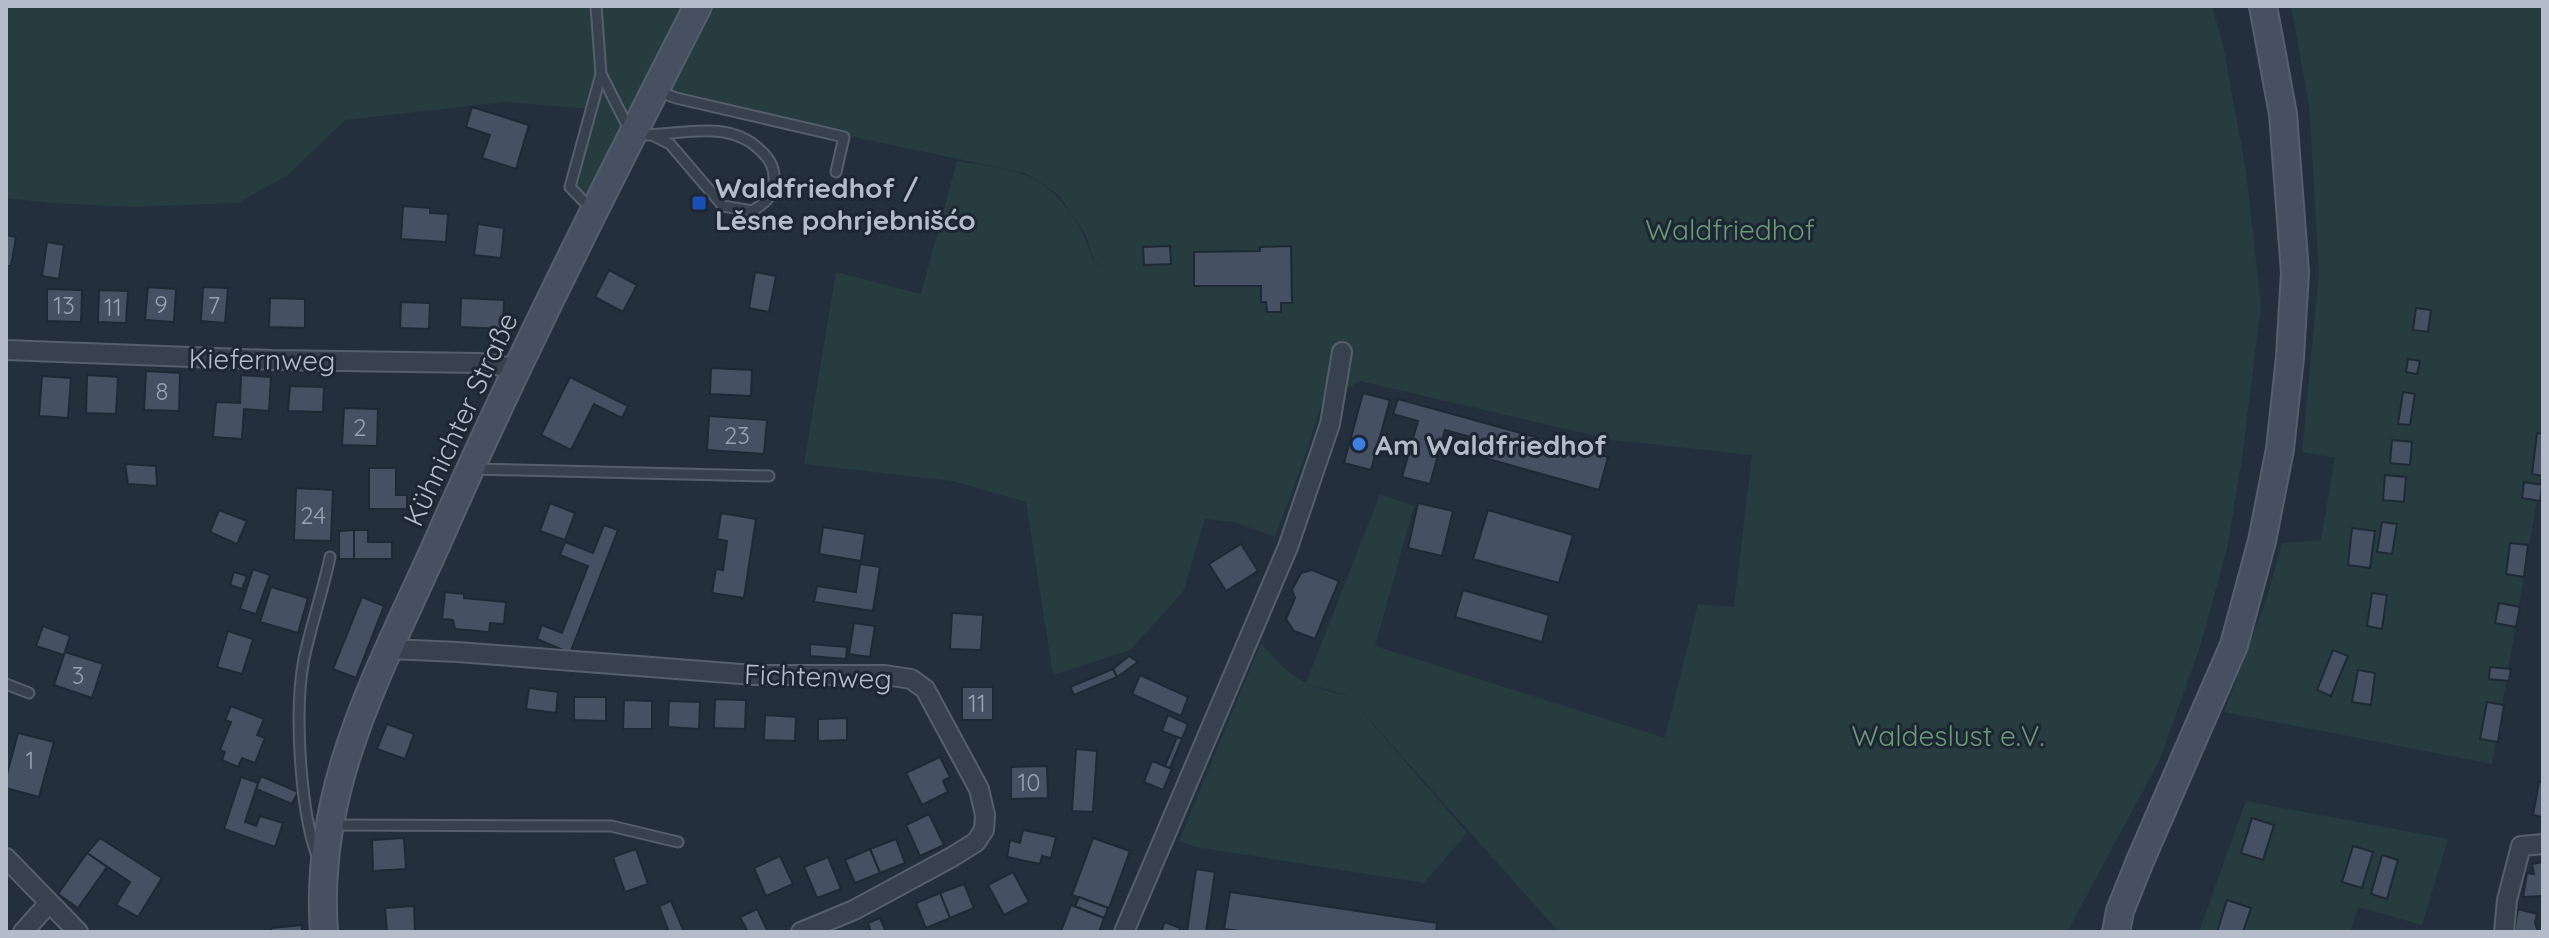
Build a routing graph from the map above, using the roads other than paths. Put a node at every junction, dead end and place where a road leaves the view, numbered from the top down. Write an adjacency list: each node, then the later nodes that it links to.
1 (596, 6): 4 (lane)
2 (698, 6): 5 (street, Kühnichter Straße)
3 (2263, 6): 24 (street)
4 (601, 74): 6 (lane); 8 (lane)
5 (654, 90): 6 (street, Kühnichter Straße); 7 (lane)
6 (643, 135): 6 (lane); 8 (street, Kühnichter Straße)
7 (836, 172)
8 (595, 214): 11 (street, Kühnichter Straße)
9 (6, 350): 11 (street, Kiefernweg)
10 (1342, 352): 29 (street)
11 (518, 368): 12 (street, Kühnichter Straße)
12 (469, 469): 13 (lane); 15 (street, Kühnichter Straße)
13 (769, 476)
14 (330, 557): 22 (lane, Kühnichter Straße)
15 (390, 649): 18 (street, Kühnichter Straße); 28 (street, Fichtenweg)
16 (6, 684): 17 (lane)
17 (29, 693)
18 (329, 825): 19 (lane); 22 (street, Kühnichter Straße)
19 (678, 842)
20 (2543, 844): 30 (street)
21 (6, 858): 23 (street)
22 (325, 876): 27 (street, Kühnichter Straße)
23 (49, 903): 25 (street); 26 (street)
24 (2113, 925)
25 (23, 932)
26 (78, 932)
27 (324, 932)
28 (801, 932)
29 (1124, 932)
30 (2504, 932)

